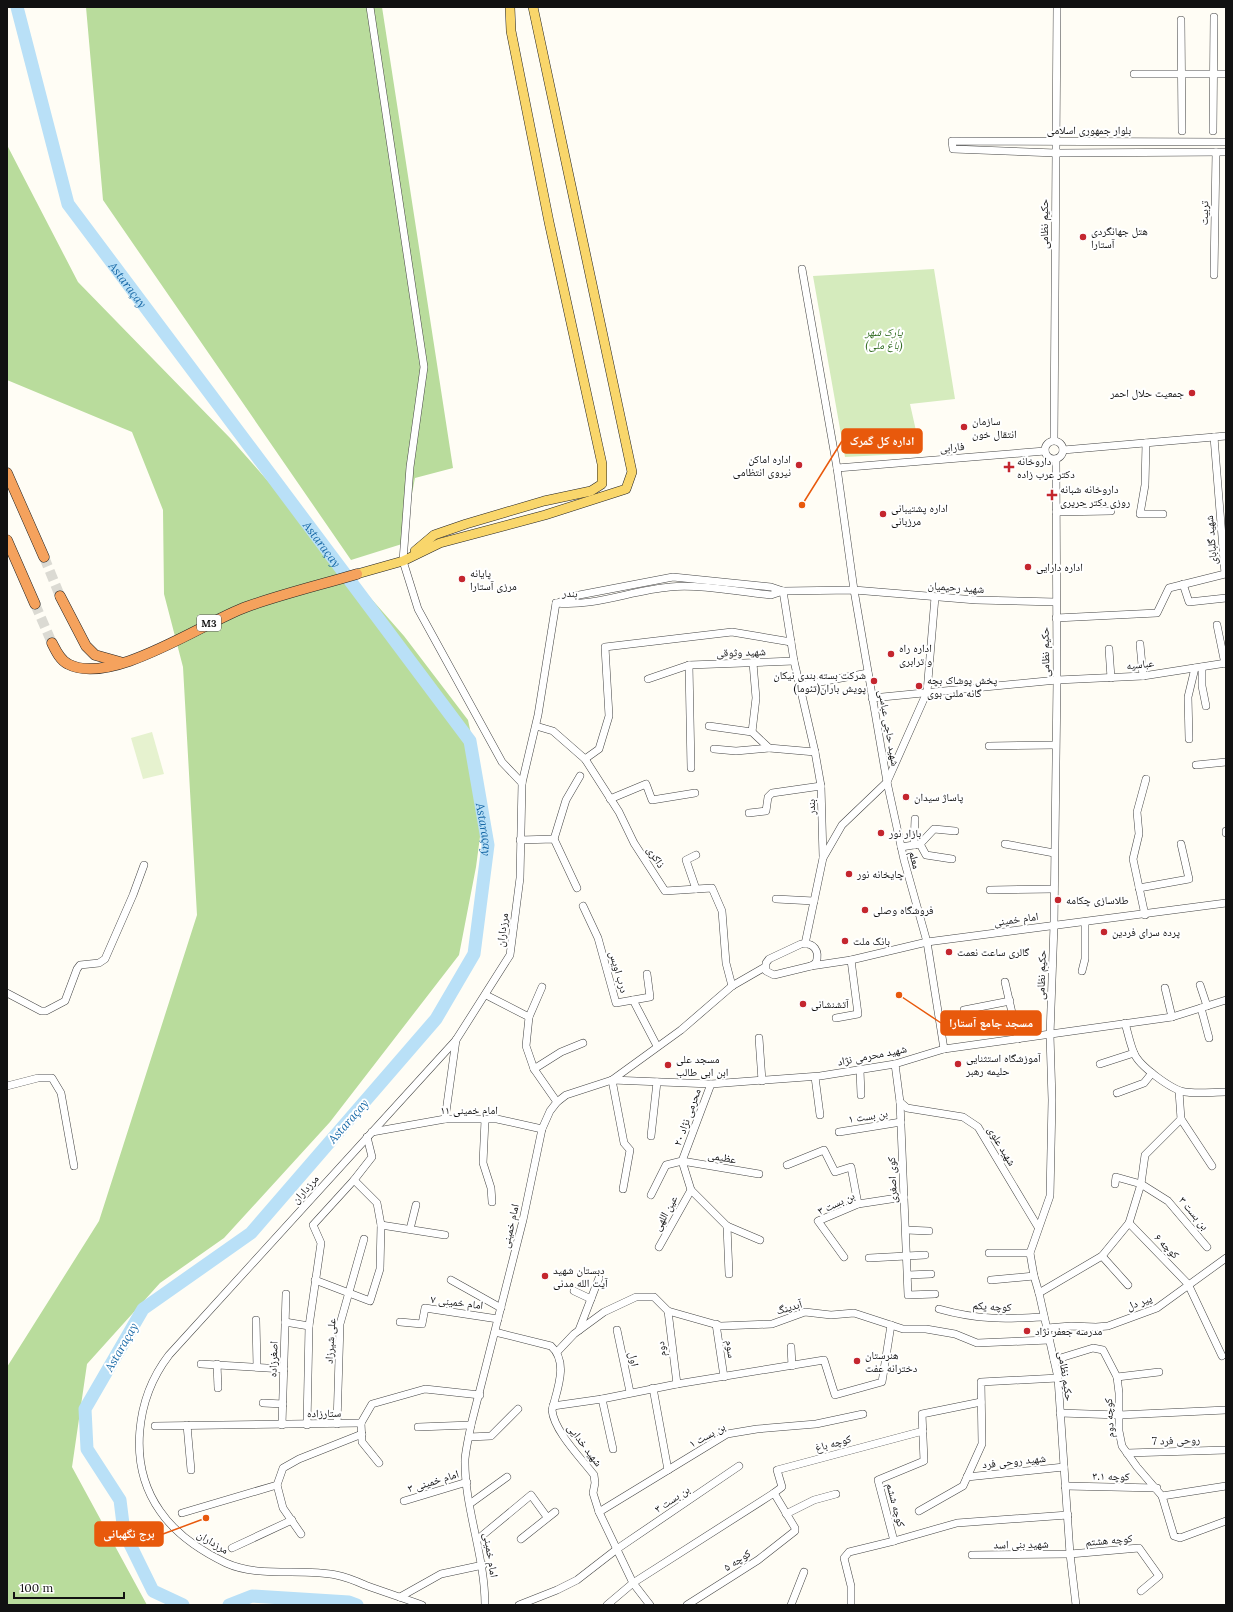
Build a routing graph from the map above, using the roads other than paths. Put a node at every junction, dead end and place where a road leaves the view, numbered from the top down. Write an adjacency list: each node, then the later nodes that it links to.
1 (370, 7): 36 (street)
2 (510, 7): 36 (main road)
3 (533, 7): 36 (main road)
4 (1057, 7): 13 (street, حکیم نظامی)
5 (1214, 17): 9 (street)
6 (1180, 20): 8 (street)
7 (1134, 74): 8 (street)
8 (1181, 74): 9 (street); 11 (street)
9 (1213, 74): 10 (street); 12 (street)
10 (1226, 74)
11 (1182, 131)
12 (1213, 131)
13 (1056, 141): 14 (street, بلوار جمهوری اسلامی); 18 (street, حکیم نظامی); 18 (street, بلوار جمهوری اسلامی)
14 (1130, 141): 15 (street, بلوار جمهوری اسلامی); 19 (street)
15 (1226, 142)
16 (1216, 152): 17 (street, بلوار جمهوری اسلامی); 19 (street, بلوار جمهوری اسلامی); 21 (street, تربیت)
17 (1226, 152)
18 (1056, 153): 19 (street, بلوار جمهوری اسلامی); 24 (street, حکیم نظامی)
19 (1130, 153)
20 (802, 268): 29 (street, شهید حاجی عباسی)
21 (1214, 275)
22 (1226, 436): 23 (street)
23 (1214, 437): 25 (street); 38 (street, شهید گلبابای)
24 (1054, 440): 26 (street); 27 (street)
25 (1146, 443): 27 (street); 33 (street)
26 (1045, 450): 28 (street); 29 (street, فارابی)
27 (1063, 450): 28 (street)
28 (1056, 459): 32 (street, حکیم نظامی)
29 (837, 468): 39 (street, شهید حاجی عباسی)
30 (7, 473): 35 (highway)
31 (1111, 511): 32 (street)
32 (1056, 512): 44 (street, حکیم نظامی)
33 (1163, 514)
34 (7, 540): 45 (highway)
35 (44, 557)
36 (403, 561): 37 (main road); 83 (street)
37 (357, 574): 54 (highway, M3)
38 (1183, 584): 43 (street); 47 (street, شهید گلبابای)
39 (854, 590): 40 (street, بندر); 42 (street, شهید رحیمیان); 59 (street, شهید حاجی عباسی)
40 (783, 591): 46 (street, بندر); 49 (street, بندر)
41 (60, 596): 54 (highway)
42 (935, 596): 44 (street, شهید رحیمیان); 65 (street)
43 (1226, 598)
44 (1056, 602): 47 (street, حکیم نظامی)
45 (35, 604)
46 (556, 604): 68 (street, مرزداران)
47 (1056, 618): 63 (street, حکیم نظامی)
48 (1217, 625): 56 (street)
49 (791, 642): 53 (street, بندر); 77 (street)
50 (52, 643): 54 (highway, M3)
51 (1140, 644): 60 (street)
52 (1109, 649): 61 (street)
53 (794, 661): 55 (street, شهید وثوقی); 64 (street, بندر)
54 (123, 662)
55 (753, 663): 57 (street, شهید وثوقی); 70 (street)
56 (1225, 663): 58 (street, عباسیه)
57 (689, 665): 62 (street, شهید وثوقی); 80 (street)
58 (1198, 667): 60 (street, عباسیه); 67 (street); 71 (street)
59 (868, 673): 64 (street); 66 (street, شهید حاجی عباسی)
60 (1143, 676): 61 (street, عباسیه)
61 (1111, 678): 63 (street, عباسیه)
62 (648, 680)
63 (1057, 680): 65 (street, عباسیه); 72 (street, حکیم نظامی)
64 (799, 686): 76 (street, بندر)
65 (927, 692): 66 (street, عباسیه); 84 (street)
66 (872, 698): 84 (street, شهید حاجی عباسی)
67 (1206, 706)
68 (536, 726): 77 (street, ذاکری); 83 (street, مرزداران)
69 (709, 726): 70 (street)
70 (752, 732): 74 (street)
71 (1189, 739)
72 (1055, 745): 73 (street); 97 (street, حکیم نظامی)
73 (989, 746)
74 (769, 748): 75 (street); 76 (street)
75 (714, 749)
76 (815, 752): 85 (street, بندر)
77 (584, 759): 87 (street, ذاکری)
78 (1226, 762): 79 (street)
79 (1196, 765)
80 (691, 768)
81 (580, 776): 91 (street)
82 (1146, 779): 103 (street)
83 (522, 782): 92 (street, مرزداران)
84 (887, 782): 96 (street, معلم); 99 (street, شهید حاجی عباسی)
85 (821, 786): 88 (street); 99 (street, بندر)
86 (695, 793): 87 (street)
87 (610, 800): 104 (street, ذاکری)
88 (749, 813)
89 (915, 819): 95 (street)
90 (955, 831): 95 (street)
91 (554, 839): 92 (street); 102 (street)
92 (520, 840): 127 (street, مرزداران)
93 (1005, 844): 97 (street)
94 (1182, 844): 103 (street)
95 (917, 845): 96 (street); 100 (street)
96 (901, 846): 114 (street, معلم)
97 (1054, 853): 105 (street, حکیم نظامی)
98 (696, 854): 104 (street)
99 (823, 858): 108 (street, شهید حاجی عباسی)
100 (952, 859)
101 (144, 865): 126 (street)
102 (576, 888)
103 (1139, 888): 111 (street)
104 (696, 889): 123 (street, ذاکری)
105 (1054, 889): 106 (street); 113 (street, حکیم نظامی)
106 (990, 890)
107 (776, 899): 108 (street)
108 (814, 901): 115 (street, شهید حاجی عباسی)
109 (1226, 903): 111 (street, امام خمینی)
110 (583, 906): 128 (street, درب اویس)
111 (1145, 915): 112 (street, امام خمینی)
112 (1085, 922): 113 (street, امام خمینی); 119 (street)
113 (1054, 925): 114 (street, امام خمینی); 137 (street, حکیم نظامی)
114 (927, 942): 116 (street, امام خمینی); 144 (street, معلم)
115 (805, 944): 117 (street); 118 (street, امام خمینی)
116 (851, 960): 117 (street, امام خمینی); 135 (street)
117 (811, 966): 118 (street, امام خمینی)
118 (765, 968): 123 (street, امام خمینی)
119 (1082, 971)
120 (647, 974): 128 (street)
121 (1005, 982): 130 (street)
122 (1200, 985): 131 (street)
123 (732, 986): 143 (street, امام خمینی)
124 (542, 987): 133 (street)
125 (1165, 988): 134 (street)
126 (7, 993)
127 (486, 995): 133 (street); 141 (street, مرزداران)
128 (633, 1000): 143 (street, درب اویس)
129 (1226, 1000): 131 (street, شهید محرمی نژاد)
130 (1010, 1001): 132 (street); 140 (street)
131 (1204, 1007): 134 (street, شهید محرمی نژاد); 139 (street)
132 (964, 1010)
133 (529, 1017): 148 (street)
134 (1172, 1017): 136 (street, شهید محرمی نژاد)
135 (836, 1018)
136 (1125, 1023): 137 (street, شهید محرمی نژاد); 145 (street)
137 (1050, 1035): 140 (street, شهید محرمی نژاد); 190 (street, حکیم نظامی)
138 (759, 1038): 153 (street)
139 (1209, 1038)
140 (1018, 1039): 144 (street, شهید محرمی نژاد)
141 (456, 1040): 164 (street); 170 (street, مرزداران)
142 (583, 1043): 148 (street)
143 (657, 1046): 152 (street, امام خمینی)
144 (944, 1048): 146 (street, شهید محرمی نژاد)
145 (1134, 1053): 147 (street); 150 (street)
146 (895, 1064): 149 (street, شهید محرمی نژاد); 162 (street, کوی اصغری)
147 (1100, 1064)
148 (534, 1069): 161 (street)
149 (860, 1070): 151 (street, شهید محرمی نژاد); 160 (street)
150 (1152, 1073): 157 (street); 159 (street)
151 (815, 1077): 153 (street, شهید محرمی نژاد); 163 (street)
152 (612, 1080): 154 (street, شهید محرمی نژاد); 161 (street, امام خمینی); 180 (street)
153 (762, 1081): 155 (street, شهید محرمی نژاد)
154 (657, 1082): 155 (street, شهید محرمی نژاد); 171 (street)
155 (710, 1084): 172 (street, محرمی نژاد ۲۰)
156 (7, 1086): 174 (street)
157 (1179, 1091): 158 (street); 166 (street)
158 (1226, 1092)
159 (1117, 1093)
160 (861, 1095)
161 (557, 1102): 168 (street, امام خمینی)
162 (900, 1102): 167 (street, کوی اصغری); 190 (street, شهید علوی)
163 (820, 1115)
164 (445, 1119): 165 (street, امام خمینی ۱۱); 170 (street, امام خمینی ۱۱)
165 (485, 1120): 168 (street, امام خمینی ۱۱); 184 (street)
166 (1181, 1120): 175 (street); 179 (street)
167 (901, 1122): 169 (street, بن بست ۱); 183 (street, کوی اصغری)
168 (542, 1129): 223 (street, امام خمینی)
169 (839, 1132)
170 (369, 1135): 177 (street); 319 (street, مرزداران)
171 (651, 1136)
172 (682, 1161): 176 (street, عظیمی); 181 (street, محرمی نژاد ۲۰); 182 (street)
173 (787, 1165): 185 (street)
174 (74, 1166)
175 (1212, 1166)
176 (759, 1174)
177 (354, 1180): 188 (street); 212 (street)
178 (1115, 1184): 179 (street, بن بست ۳)
179 (1141, 1184): 187 (street); 198 (street, بن بست ۳)
180 (623, 1189)
181 (691, 1190): 189 (street, محرمی نژاد ۲۰); 197 (street, عین اللهی)
182 (651, 1195)
183 (904, 1196): 185 (street, بن بست ۳); 192 (street, کوی اصغری)
184 (492, 1202)
185 (858, 1204): 204 (street, بن بست ۳)
186 (416, 1205): 191 (street)
187 (1129, 1223): 203 (street); 215 (street, کوچه ۶)
188 (381, 1225): 191 (street); 218 (street)
189 (727, 1226): 196 (street, محرمی نژاد ۲۰); 207 (street)
190 (1038, 1227): 200 (street, حکیم نظامی)
191 (410, 1229): 194 (street)
192 (906, 1230): 193 (street); 202 (street, کوی اصغری)
193 (929, 1231)
194 (445, 1235)
195 (364, 1239): 218 (street, علی شیرزاد)
196 (760, 1240)
197 (660, 1247)
198 (1207, 1247)
199 (989, 1253): 200 (street)
200 (1030, 1253): 210 (street, حکیم نظامی)
201 (925, 1255): 202 (street)
202 (907, 1256): 205 (street); 209 (street, کوی اصغری)
203 (1102, 1256): 216 (street); 219 (street)
204 (844, 1257)
205 (868, 1258)
206 (1226, 1258): 215 (street, پیر دل)
207 (729, 1274)
208 (931, 1274): 209 (street)
209 (908, 1275): 221 (street, کوی اصغری)
210 (1034, 1276): 214 (street); 219 (street, حکیم نظامی)
211 (599, 1278): 222 (street)
212 (315, 1280): 218 (street); 233 (street)
213 (451, 1280): 223 (street)
214 (991, 1280)
215 (1188, 1284): 234 (street, پیر دل); 241 (street, کوچه ۶)
216 (1128, 1285)
217 (574, 1291): 222 (street)
218 (349, 1292): 268 (street, علی شیرزاد)
219 (1039, 1292): 226 (street, حکیم نظامی)
220 (286, 1294): 229 (street, اصغرزاده)
221 (935, 1294)
222 (591, 1299): 235 (street)
223 (501, 1308): 227 (street, امام خمینی)
224 (939, 1309): 226 (street, کوچه یکم)
225 (668, 1311): 231 (street, آبدینگ); 235 (street, آبدینگ); 252 (street, دوم)
226 (1044, 1317): 234 (street, حکیم نظامی)
227 (498, 1318): 230 (street, امام خمینی ۷); 237 (street, امام خمینی)
228 (256, 1320): 246 (street)
229 (285, 1322): 233 (street); 247 (street, اصغرزاده)
230 (400, 1322)
231 (716, 1324): 232 (street, آبدینگ); 249 (street, سوم)
232 (891, 1325): 238 (street, آبدینگ); 245 (street)
233 (309, 1326): 271 (street)
234 (1047, 1328): 238 (street, حکیم نظامی)
235 (579, 1330): 240 (street, آبدینگ)
236 (617, 1330): 255 (street, اول)
237 (495, 1332): 240 (street); 256 (street, امام خمینی)
238 (1049, 1340): 242 (street, حکیم نظامی)
239 (791, 1347): 245 (street)
240 (557, 1352): 261 (street, شهید خدایی)
241 (1222, 1356)
242 (1054, 1360): 250 (street, کوچه دوم); 251 (street, حکیم نظامی)
243 (201, 1364): 244 (street)
244 (217, 1364): 246 (street); 253 (street)
245 (792, 1366): 249 (street)
246 (257, 1367): 247 (street)
247 (284, 1369): 260 (street, اصغرزاده)
248 (1159, 1372): 250 (street)
249 (724, 1377): 252 (street)
250 (1117, 1377): 266 (street, کوچه دوم)
251 (1058, 1378): 258 (street); 264 (street, حکیم نظامی)
252 (677, 1384): 254 (street)
253 (218, 1388)
254 (653, 1388): 255 (street); 285 (street)
255 (630, 1392): 257 (street)
256 (480, 1395): 267 (street); 273 (street, امام خمینی)
257 (602, 1399): 261 (street); 278 (street)
258 (981, 1402): 275 (street, کوچه ششم); 287 (street)
259 (263, 1403): 260 (street)
260 (283, 1404): 270 (street, اصغرزاده)
261 (553, 1406): 300 (street, شهید خدایی)
262 (518, 1408): 277 (street)
263 (1226, 1410): 266 (street)
264 (1060, 1413): 266 (street); 283 (street, حکیم نظامی)
265 (863, 1414): 285 (street, بن بست ۱)
266 (1119, 1415): 280 (street, کوچه دوم)
267 (361, 1423): 268 (street, ستارزاده); 276 (street)
268 (337, 1424): 271 (street, ستارزاده)
269 (187, 1425): 270 (street, ستارزاده); 272 (street, ستارزاده); 284 (street)
270 (282, 1425): 271 (street, ستارزاده)
271 (307, 1425)
272 (155, 1426)
273 (471, 1426): 274 (street); 277 (street, امام خمینی)
274 (418, 1427)
275 (923, 1431): 293 (street, کوچه باغ); 310 (street, کوچه ششم)
276 (362, 1434): 281 (street); 289 (street)
277 (469, 1437): 288 (street, امام خمینی)
278 (613, 1449)
279 (1226, 1450): 280 (street, روحی فرد 7)
280 (1127, 1453): 292 (street, کوچه دوم)
281 (379, 1463)
282 (739, 1466): 312 (street, بن بست ۳)
283 (1064, 1467): 287 (street, شهید روحی فرد); 290 (street, حکیم نظامی)
284 (191, 1470)
285 (668, 1470): 300 (street, بن بست ۱)
286 (507, 1477): 297 (street)
287 (967, 1477): 298 (street)
288 (468, 1482): 296 (street, امام خمینی ۳); 297 (street, امام خمینی)
289 (277, 1485): 301 (street); 305 (street)
290 (1066, 1486): 292 (street, کوچه ۳.۱); 303 (street, حکیم نظامی)
291 (1226, 1486): 295 (street)
292 (1157, 1488): 295 (street, کوچه دوم)
293 (774, 1493): 302 (street); 317 (street)
294 (836, 1494): 302 (street)
295 (1162, 1496): 306 (street, کوچه دوم)
296 (404, 1502)
297 (471, 1503): 308 (street, امام خمینی)
298 (919, 1511)
299 (555, 1512): 304 (street)
300 (599, 1512): 312 (street, شهید خدایی)
301 (182, 1513)
302 (786, 1514): 325 (street, کوچه ۵)
303 (1068, 1515): 310 (street, کوچه ششم); 313 (street, حکیم نظامی)
304 (547, 1517): 308 (street); 309 (street)
305 (292, 1520): 307 (street); 311 (street)
306 (1226, 1521)
307 (302, 1534)
308 (478, 1539): 315 (street, امام خمینی)
309 (521, 1539)
310 (894, 1541): 327 (street)
311 (232, 1548)
312 (617, 1549): 317 (street, شهید خدایی); 322 (street, بن بست ۳)
313 (1070, 1554): 314 (street, شهید بنی اسد); 318 (street, کوچه هشتم); 328 (street, حکیم نظامی)
314 (972, 1555)
315 (483, 1565): 319 (street); 320 (street, امام خمینی)
316 (804, 1572): 326 (street)
317 (634, 1583): 323 (street); 324 (street, شهید خدایی)
318 (1141, 1591)
319 (400, 1597): 321 (street, مرزداران)
320 (483, 1604)
321 (422, 1605)
322 (519, 1605)
323 (607, 1605)
324 (650, 1605)
325 (687, 1605)
326 (792, 1605)
327 (851, 1605)
328 (1076, 1605)

